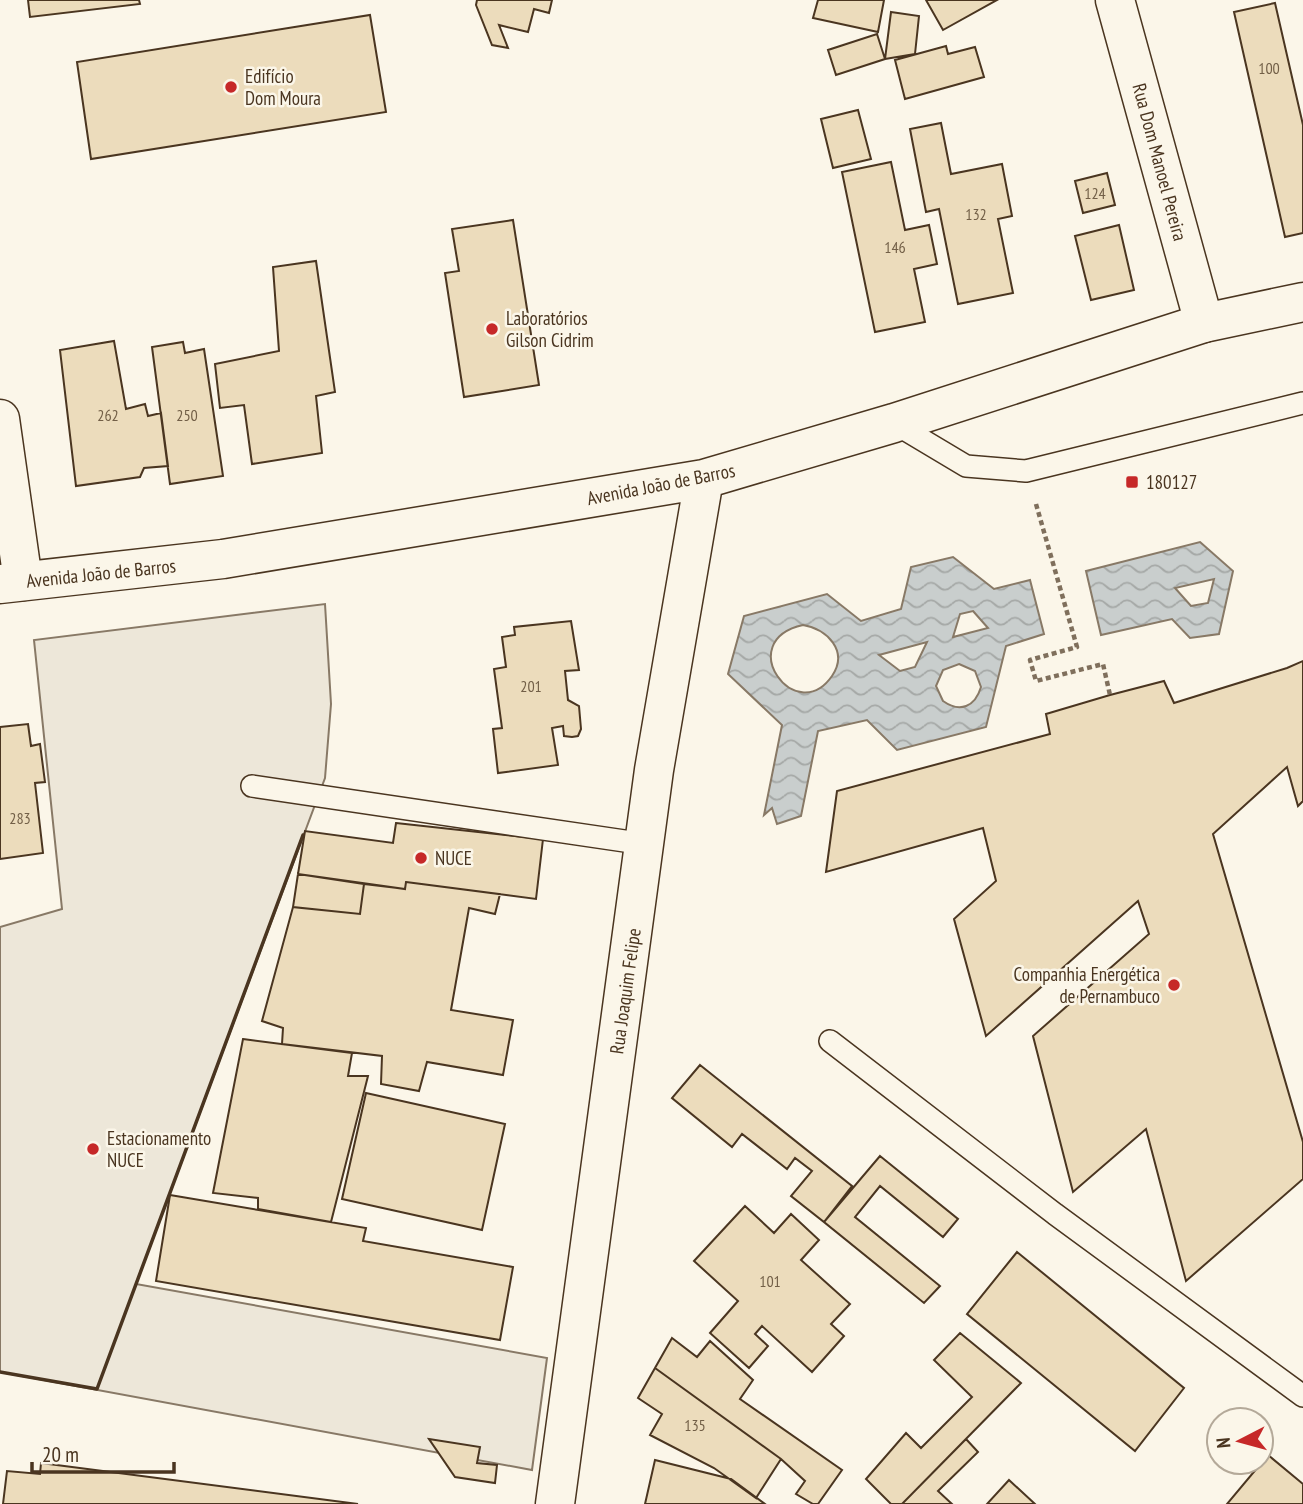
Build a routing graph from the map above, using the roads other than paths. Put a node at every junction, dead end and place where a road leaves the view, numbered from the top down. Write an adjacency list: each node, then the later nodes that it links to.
1 (1115, 0): 3 (main road, Rua Dom Manoel Pereira)
2 (1303, 302): 3 (main road, Avenida João de Barros)
3 (1204, 323): 6 (main road, Avenida João de Barros)
4 (1303, 403): 6 (lane)
5 (0, 419): 8 (main road)
6 (894, 423): 7 (main road, Avenida João de Barros)
7 (704, 479): 8 (main road, Avenida João de Barros); 10 (main road, Rua Joaquim Felipe)
8 (12, 582)
9 (252, 786): 10 (lane)
10 (645, 844): 13 (main road, Rua Joaquim Felipe)
11 (830, 1041): 12 (lane)
12 (1303, 1396)
13 (555, 1504)

